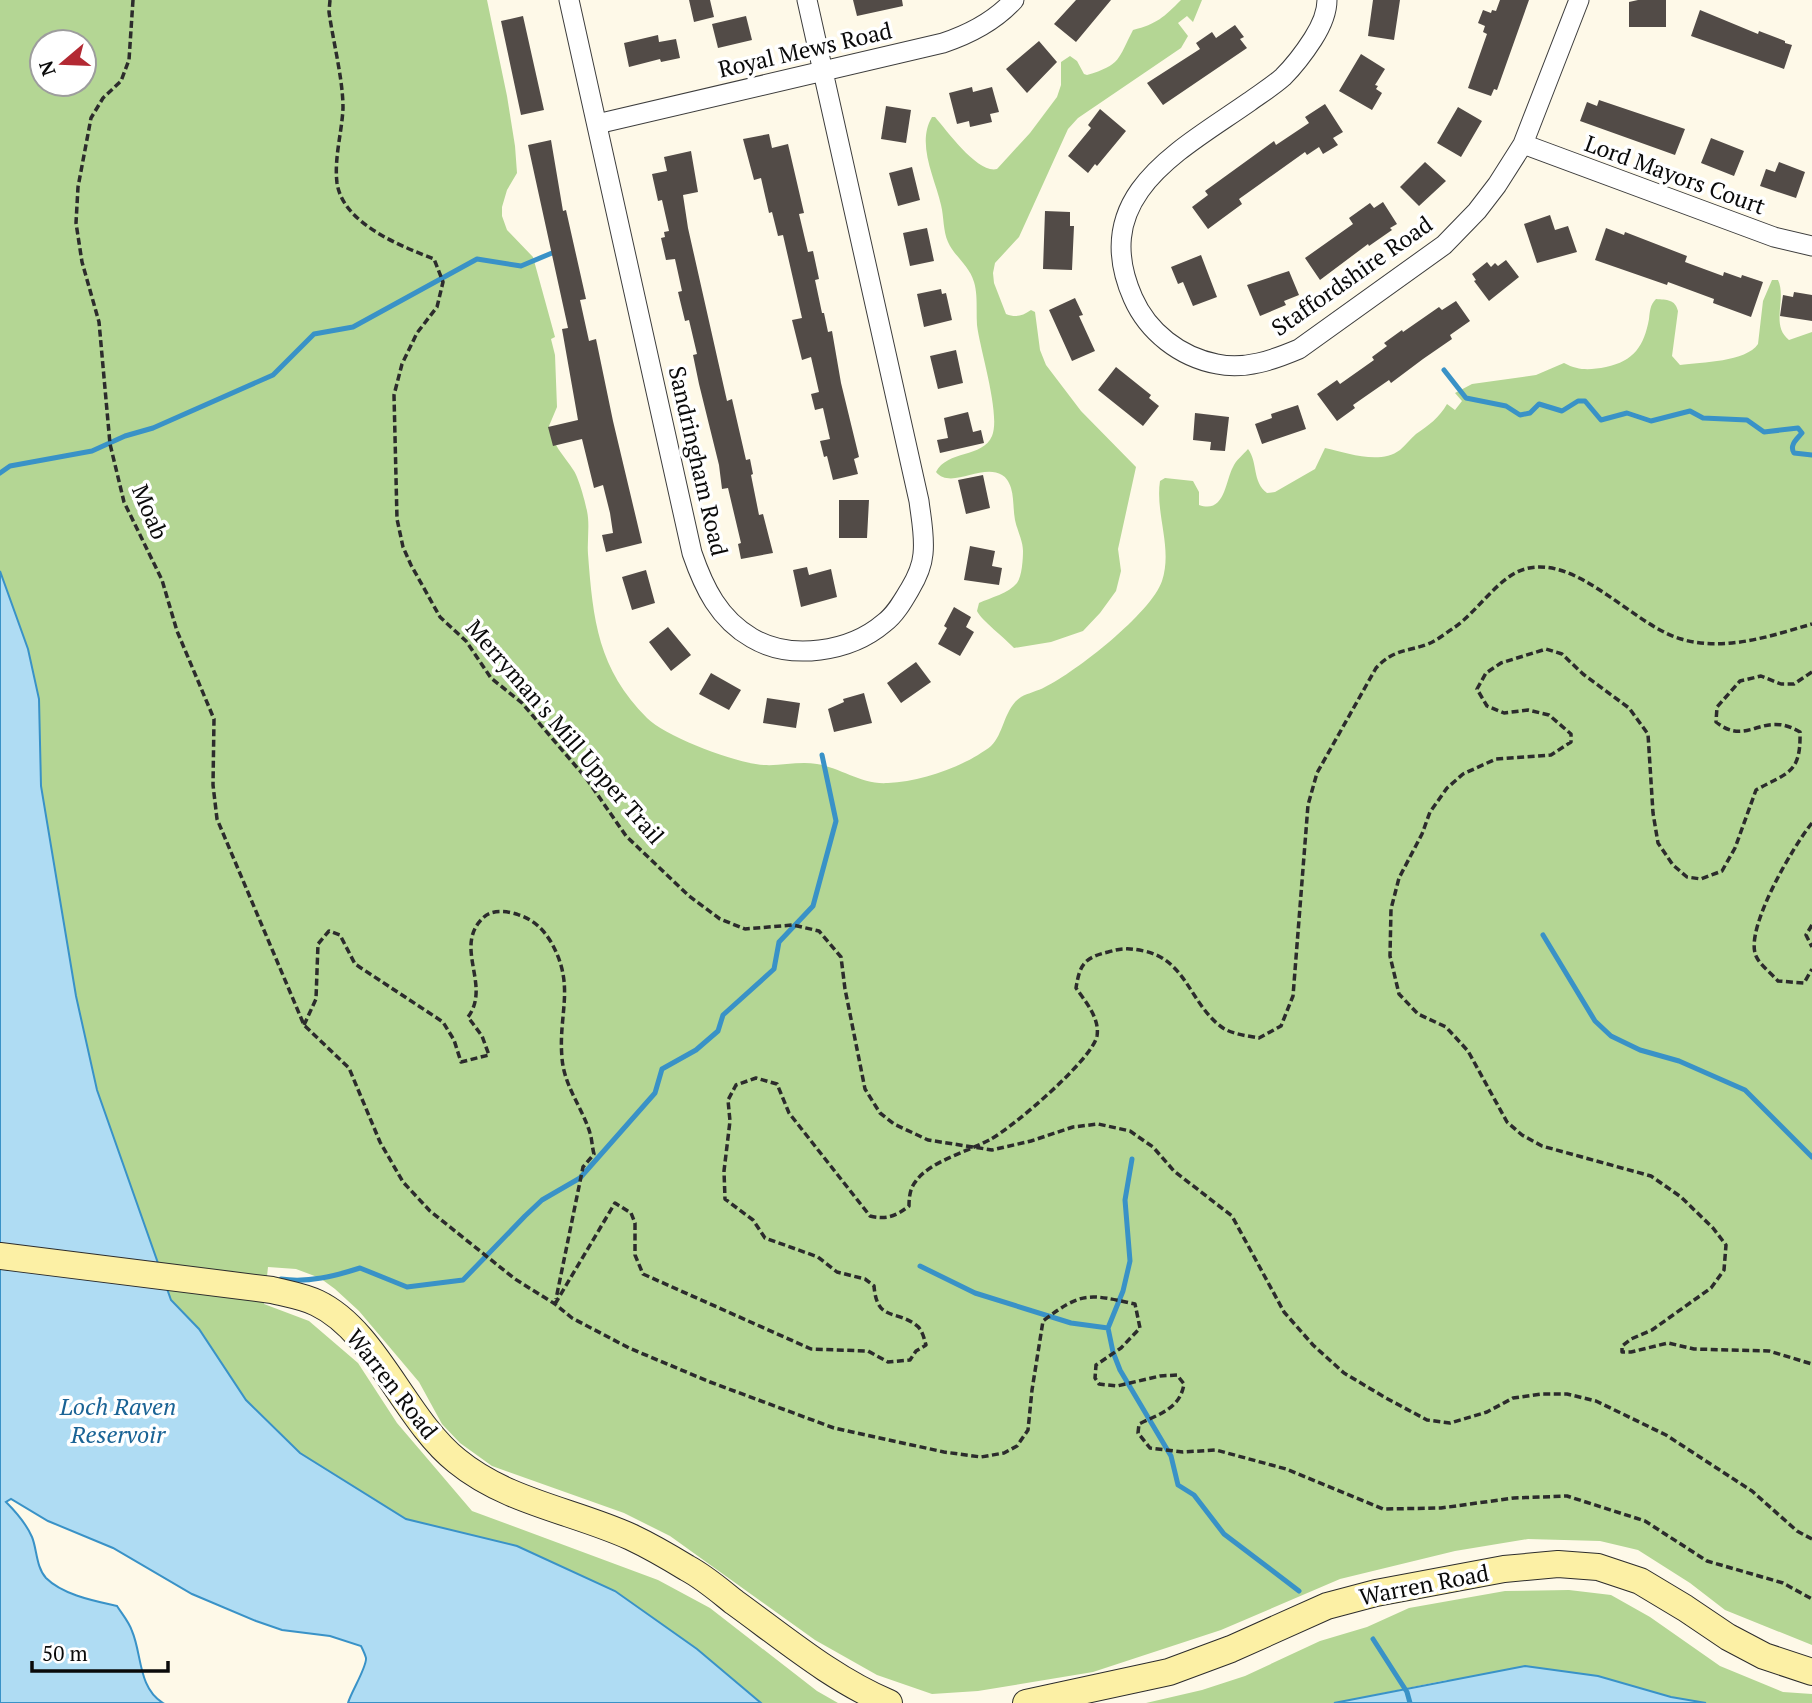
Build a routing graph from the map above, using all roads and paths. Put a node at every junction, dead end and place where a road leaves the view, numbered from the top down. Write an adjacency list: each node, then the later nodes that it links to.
1 (133, 0): 18 (path, Moab)
2 (330, 0): 19 (path, Merryman's Mill Upper Trail)
3 (569, 0): 9 (street, Sandringham Road)
4 (807, 0): 8 (street, Sandringham Road)
5 (1014, 0): 8 (street, Royal Mews Road)
6 (1327, 0): 10 (street, Staffordshire Road)
7 (1579, 0): 10 (street, Staffordshire Road)
8 (822, 71): 9 (street, Royal Mews Road); 9 (street, Sandringham Road)
9 (597, 124)
10 (1523, 144): 11 (street, Lord Mayors Court)
11 (1812, 246)
12 (1812, 624): 19 (path)
13 (1812, 672): 22 (path)
14 (1812, 823): 17 (path)
15 (1812, 925): 16 (path)
16 (1812, 947)
17 (1812, 969)
18 (304, 1025): 21 (path); 21 (path)
19 (974, 1147): 21 (path); 23 (path, Merryman's Mill Upper Trail)
20 (0, 1256): 26 (street, Warren Road)
21 (555, 1304): 24 (path)
22 (1812, 1364)
23 (1812, 1539)
24 (1812, 1599)
25 (1812, 1672): 27 (street, Warren Road)
26 (889, 1703)
27 (1026, 1703)

